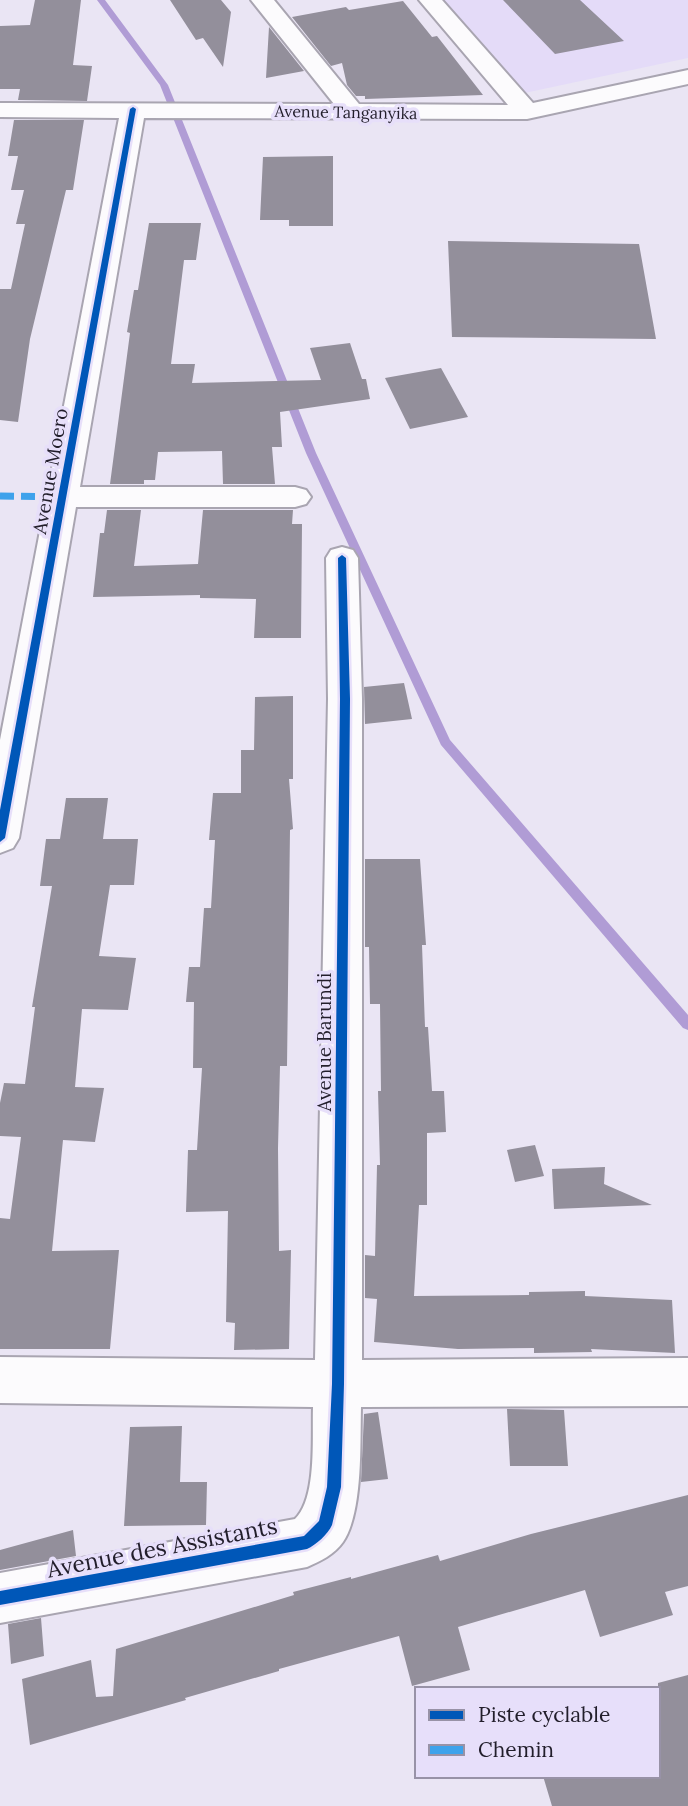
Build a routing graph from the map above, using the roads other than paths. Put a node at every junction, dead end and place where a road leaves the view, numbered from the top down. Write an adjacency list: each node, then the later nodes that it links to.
1 (262, 0): 6 (street)
2 (430, 0): 7 (street)
3 (688, 77): 7 (street, Avenue Tanganyika)
4 (133, 109): 5 (street, Avenue Tanganyika); 6 (street, Avenue Tanganyika); 8 (street, Avenue Moero)
5 (0, 110)
6 (353, 112): 7 (street, Avenue Tanganyika)
7 (527, 112)
8 (64, 497): 9 (street); 11 (street, Avenue Moero)
9 (295, 497)
10 (342, 558): 14 (street, Avenue Barundi)
11 (0, 838)
12 (0, 1380): 14 (street)
13 (688, 1382): 14 (street)
14 (338, 1384): 15 (street, Avenue Barundi)
15 (325, 1525): 16 (street, Avenue des Assistants)
16 (0, 1598)

